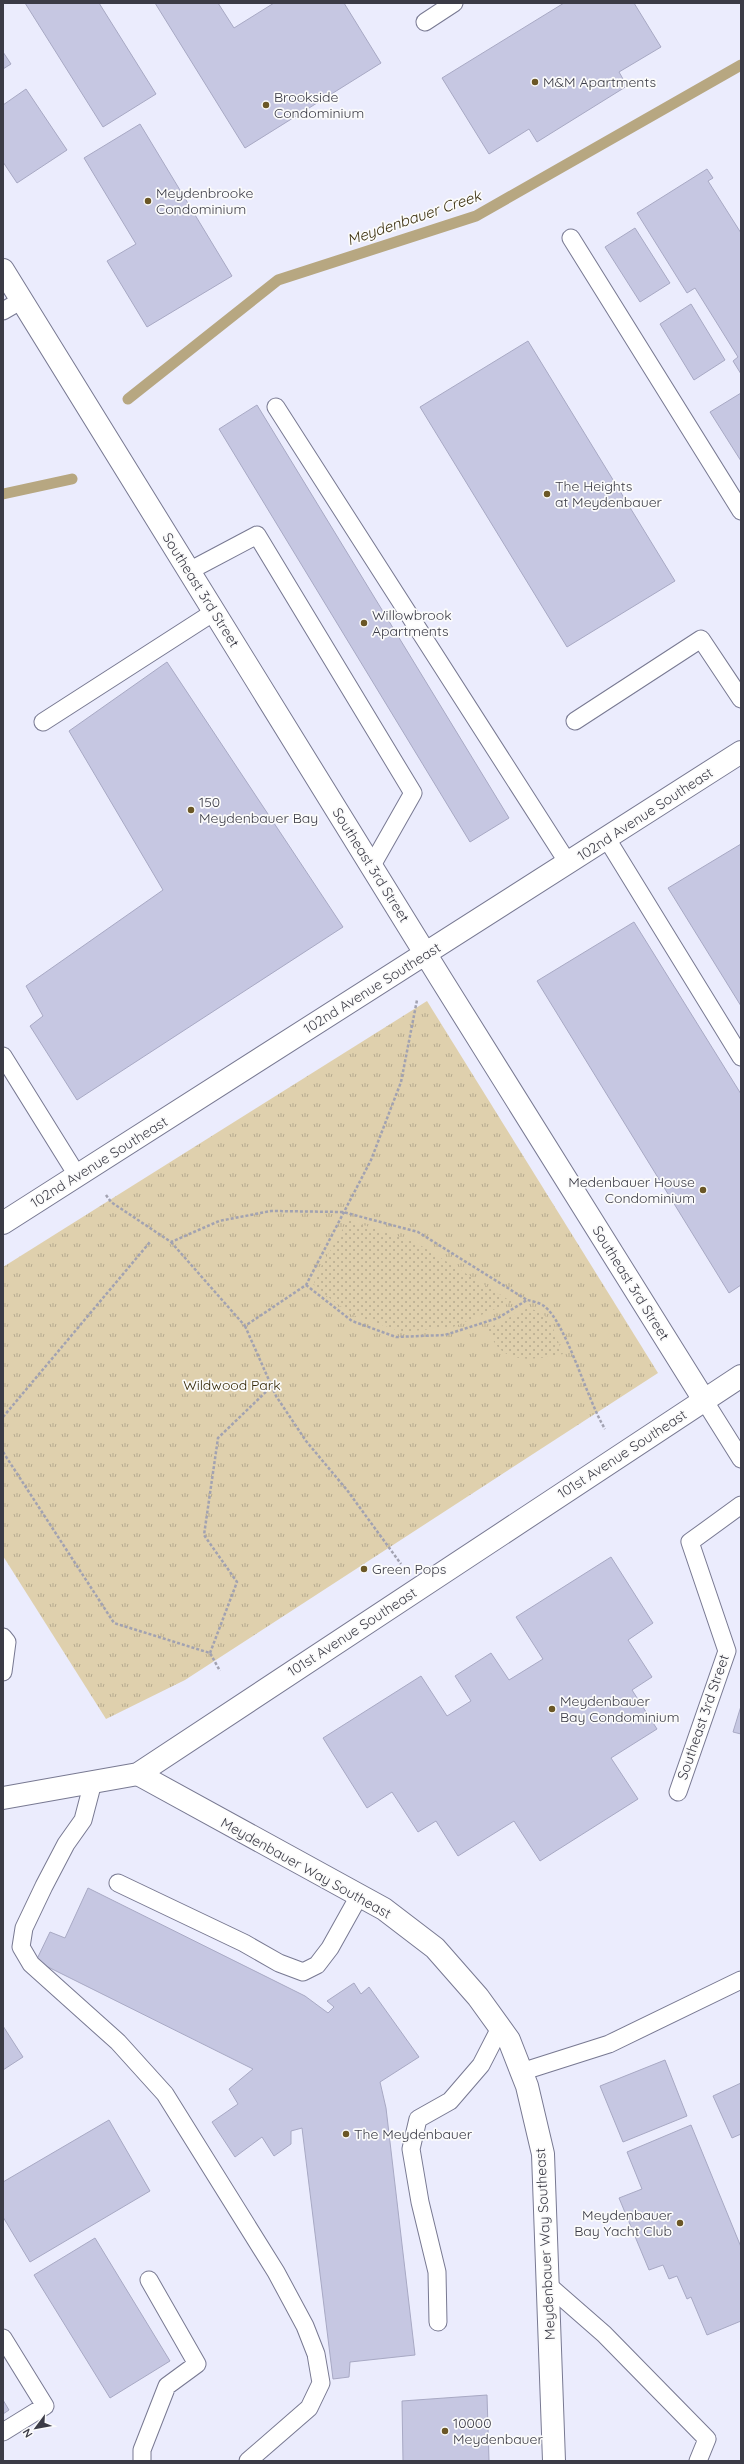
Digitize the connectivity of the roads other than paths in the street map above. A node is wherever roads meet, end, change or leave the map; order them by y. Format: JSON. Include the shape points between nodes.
{"nodes":[{"id":1,"x":454,"y":3,"type":"edge"},
{"id":2,"x":425,"y":22,"type":"dead end"},
{"id":3,"x":571,"y":238,"type":"dead end"},
{"id":4,"x":3,"y":270,"type":"edge"},
{"id":5,"x":22,"y":300,"type":"junction"},
{"id":6,"x":3,"y":311,"type":"edge"},
{"id":7,"x":276,"y":407,"type":"dead end"},
{"id":8,"x":741,"y":511,"type":"edge"},
{"id":9,"x":189,"y":571,"type":"junction"},
{"id":10,"x":214,"y":612,"type":"junction"},
{"id":11,"x":741,"y":699,"type":"edge"},
{"id":12,"x":576,"y":721,"type":"dead end"},
{"id":13,"x":43,"y":722,"type":"dead end"},
{"id":14,"x":741,"y":752,"type":"edge"},
{"id":15,"x":606,"y":839,"type":"junction"},
{"id":16,"x":568,"y":863,"type":"junction"},
{"id":17,"x":371,"y":867,"type":"junction"},
{"id":18,"x":426,"y":954,"type":"junction"},
{"id":19,"x":3,"y":1056,"type":"edge"},
{"id":20,"x":741,"y":1057,"type":"edge"},
{"id":21,"x":77,"y":1175,"type":"junction"},
{"id":22,"x":3,"y":1223,"type":"edge"},
{"id":23,"x":741,"y":1376,"type":"edge"},
{"id":24,"x":704,"y":1400,"type":"junction"},
{"id":25,"x":741,"y":1459,"type":"edge"},
{"id":26,"x":741,"y":1505,"type":"edge"},
{"id":27,"x":3,"y":1637,"type":"edge"},
{"id":28,"x":3,"y":1672,"type":"edge"},
{"id":29,"x":138,"y":1774,"type":"junction"},
{"id":30,"x":92,"y":1782,"type":"junction"},
{"id":31,"x":678,"y":1792,"type":"dead end"},
{"id":32,"x":3,"y":1798,"type":"edge"},
{"id":33,"x":118,"y":1883,"type":"dead end"},
{"id":34,"x":359,"y":1896,"type":"junction"},
{"id":35,"x":741,"y":1980,"type":"edge"},
{"id":36,"x":500,"y":2028,"type":"junction"},
{"id":37,"x":521,"y":2072,"type":"junction"},
{"id":38,"x":149,"y":2280,"type":"dead end"},
{"id":39,"x":548,"y":2284,"type":"junction"},
{"id":40,"x":438,"y":2322,"type":"dead end"},
{"id":41,"x":3,"y":2338,"type":"edge"},
{"id":42,"x":3,"y":2432,"type":"edge"},
{"id":43,"x":142,"y":2461,"type":"edge"},
{"id":44,"x":248,"y":2461,"type":"edge"},
{"id":45,"x":554,"y":2461,"type":"edge"},
{"id":46,"x":698,"y":2461,"type":"edge"}],
"edges":[{"from":1,"to":2,"type":"lane"},
{"from":3,"to":8,"type":"lane"},
{"from":4,"to":5,"type":"street","name":"Southeast 3rd Street"},
{"from":5,"to":6,"type":"lane"},
{"from":5,"to":9,"type":"street","name":"Southeast 3rd Street"},
{"from":7,"to":16,"type":"lane"},
{"from":9,"to":10,"type":"street","name":"Southeast 3rd Street"},
{"from":9,"to":17,"type":"lane","via":[[257,535],[413,793]]},
{"from":10,"to":13,"type":"lane"},
{"from":10,"to":17,"type":"street","name":"Southeast 3rd Street"},
{"from":11,"to":12,"type":"lane","via":[[701,638]]},
{"from":14,"to":15,"type":"street","name":"102nd Avenue Southeast"},
{"from":15,"to":16,"type":"street","name":"102nd Avenue Southeast"},
{"from":15,"to":20,"type":"lane"},
{"from":16,"to":18,"type":"street","name":"102nd Avenue Southeast"},
{"from":17,"to":18,"type":"street","name":"Southeast 3rd Street"},
{"from":18,"to":21,"type":"street","name":"102nd Avenue Southeast"},
{"from":18,"to":24,"type":"street","name":"Southeast 3rd Street"},
{"from":19,"to":21,"type":"lane"},
{"from":21,"to":22,"type":"street","name":"102nd Avenue Southeast"},
{"from":23,"to":24,"type":"street","name":"101st Avenue Southeast"},
{"from":24,"to":25,"type":"lane","name":"Southeast 3rd Street"},
{"from":24,"to":29,"type":"street","name":"101st Avenue Southeast"},
{"from":26,"to":31,"type":"lane","name":"Southeast 3rd Street","via":[[690,1542],[727,1651]]},
{"from":27,"to":28,"type":"lane","via":[[6,1642]]},
{"from":29,"to":30,"type":"street","name":"101st Avenue Southeast"},
{"from":29,"to":34,"type":"street","name":"Meydenbauer Way Southeast"},
{"from":30,"to":32,"type":"street","name":"101st Avenue Southeast"},
{"from":30,"to":44,"type":"lane","via":[[83,1820],[66,1844],[44,1886],[24,1928],[21,1947],[31,1964],[118,2042],[165,2094],[276,2272],[305,2326],[316,2354],[321,2383],[309,2408]]},
{"from":33,"to":34,"type":"lane","via":[[244,1943],[279,1963],[303,1972],[317,1965],[330,1948]]},
{"from":34,"to":36,"type":"street","name":"Meydenbauer Way Southeast","via":[[384,1909],[435,1948],[478,1997]]},
{"from":35,"to":37,"type":"lane","via":[[609,2044]]},
{"from":36,"to":37,"type":"street","name":"Meydenbauer Way Southeast","via":[[509,2040]]},
{"from":36,"to":40,"type":"lane","via":[[481,2065],[450,2101],[418,2119],[412,2149],[420,2202],[437,2272]]},
{"from":37,"to":39,"type":"street","name":"Meydenbauer Way Southeast","via":[[543,2154]]},
{"from":38,"to":43,"type":"lane","via":[[197,2364],[167,2386],[142,2450]]},
{"from":39,"to":45,"type":"street","name":"Meydenbauer Way Southeast"},
{"from":39,"to":46,"type":"lane","via":[[604,2334],[707,2439]]},
{"from":41,"to":42,"type":"lane","via":[[45,2406]]}]}
